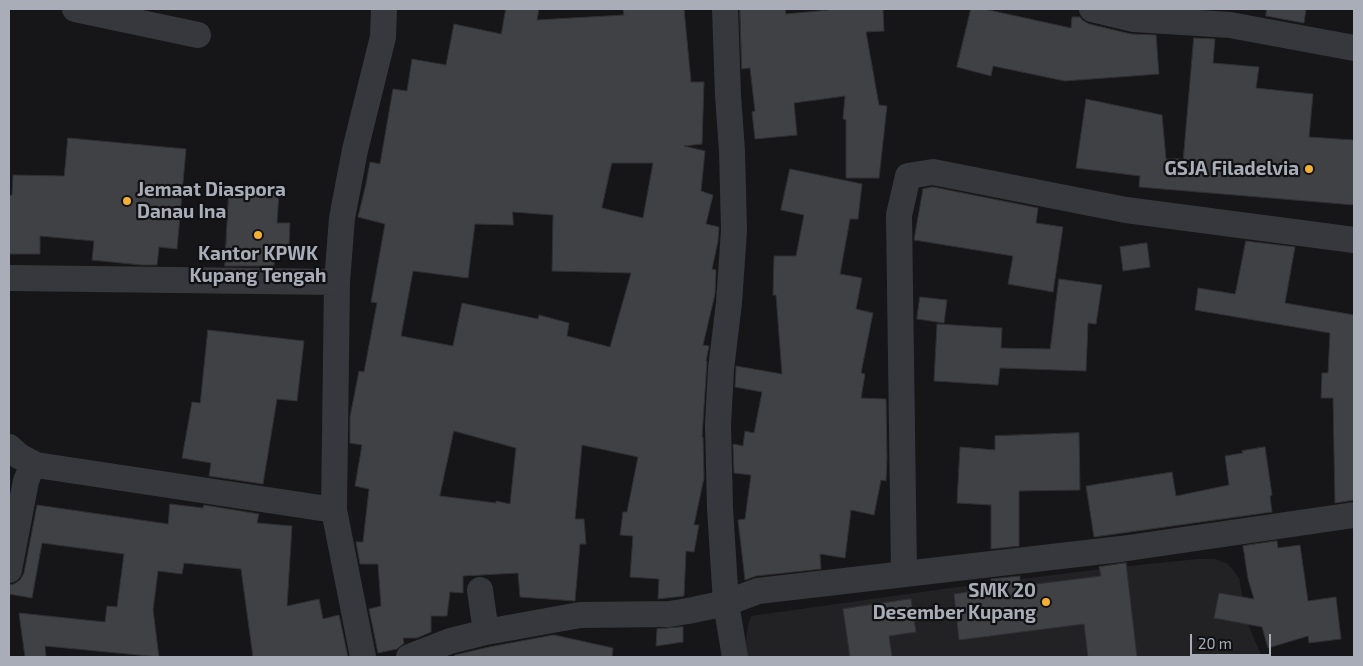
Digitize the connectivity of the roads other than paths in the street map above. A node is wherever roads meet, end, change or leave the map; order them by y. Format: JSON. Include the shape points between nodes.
{"nodes":[{"id":1,"x":75,"y":9,"type":"edge"},
{"id":2,"x":384,"y":9,"type":"edge"},
{"id":3,"x":725,"y":9,"type":"edge"},
{"id":4,"x":1092,"y":9,"type":"edge"},
{"id":5,"x":198,"y":35,"type":"dead end"},
{"id":6,"x":1354,"y":48,"type":"edge"},
{"id":7,"x":1354,"y":240,"type":"edge"},
{"id":8,"x":9,"y":278,"type":"edge"},
{"id":9,"x":337,"y":282,"type":"junction"},
{"id":10,"x":9,"y":447,"type":"edge"},
{"id":11,"x":36,"y":465,"type":"junction"},
{"id":12,"x":334,"y":510,"type":"junction"},
{"id":13,"x":1354,"y":515,"type":"edge"},
{"id":14,"x":9,"y":570,"type":"edge"},
{"id":15,"x":904,"y":573,"type":"junction"},
{"id":16,"x":480,"y":590,"type":"dead end"},
{"id":17,"x":726,"y":603,"type":"junction"},
{"id":18,"x":486,"y":632,"type":"junction"},
{"id":19,"x":363,"y":657,"type":"edge"},
{"id":20,"x":409,"y":657,"type":"edge"},
{"id":21,"x":735,"y":657,"type":"edge"}],
"edges":[{"from":1,"to":5,"type":"street"},
{"from":2,"to":9,"type":"street","via":[[382,37],[342,218]]},
{"from":3,"to":17,"type":"street","via":[[734,230],[718,425]]},
{"from":4,"to":6,"type":"street","via":[[1134,19],[1230,25]]},
{"from":7,"to":15,"type":"street","via":[[1126,210],[933,172],[908,176],[899,215]]},
{"from":8,"to":9,"type":"street"},
{"from":9,"to":12,"type":"street"},
{"from":10,"to":11,"type":"street"},
{"from":11,"to":12,"type":"street"},
{"from":11,"to":14,"type":"street","via":[[26,481]]},
{"from":12,"to":19,"type":"street"},
{"from":13,"to":15,"type":"street","via":[[1121,548]]},
{"from":15,"to":17,"type":"street","via":[[758,591]]},
{"from":16,"to":18,"type":"street"},
{"from":17,"to":18,"type":"street","via":[[669,614],[580,615]]},
{"from":17,"to":21,"type":"street"},
{"from":18,"to":20,"type":"street","via":[[450,641]]}]}
